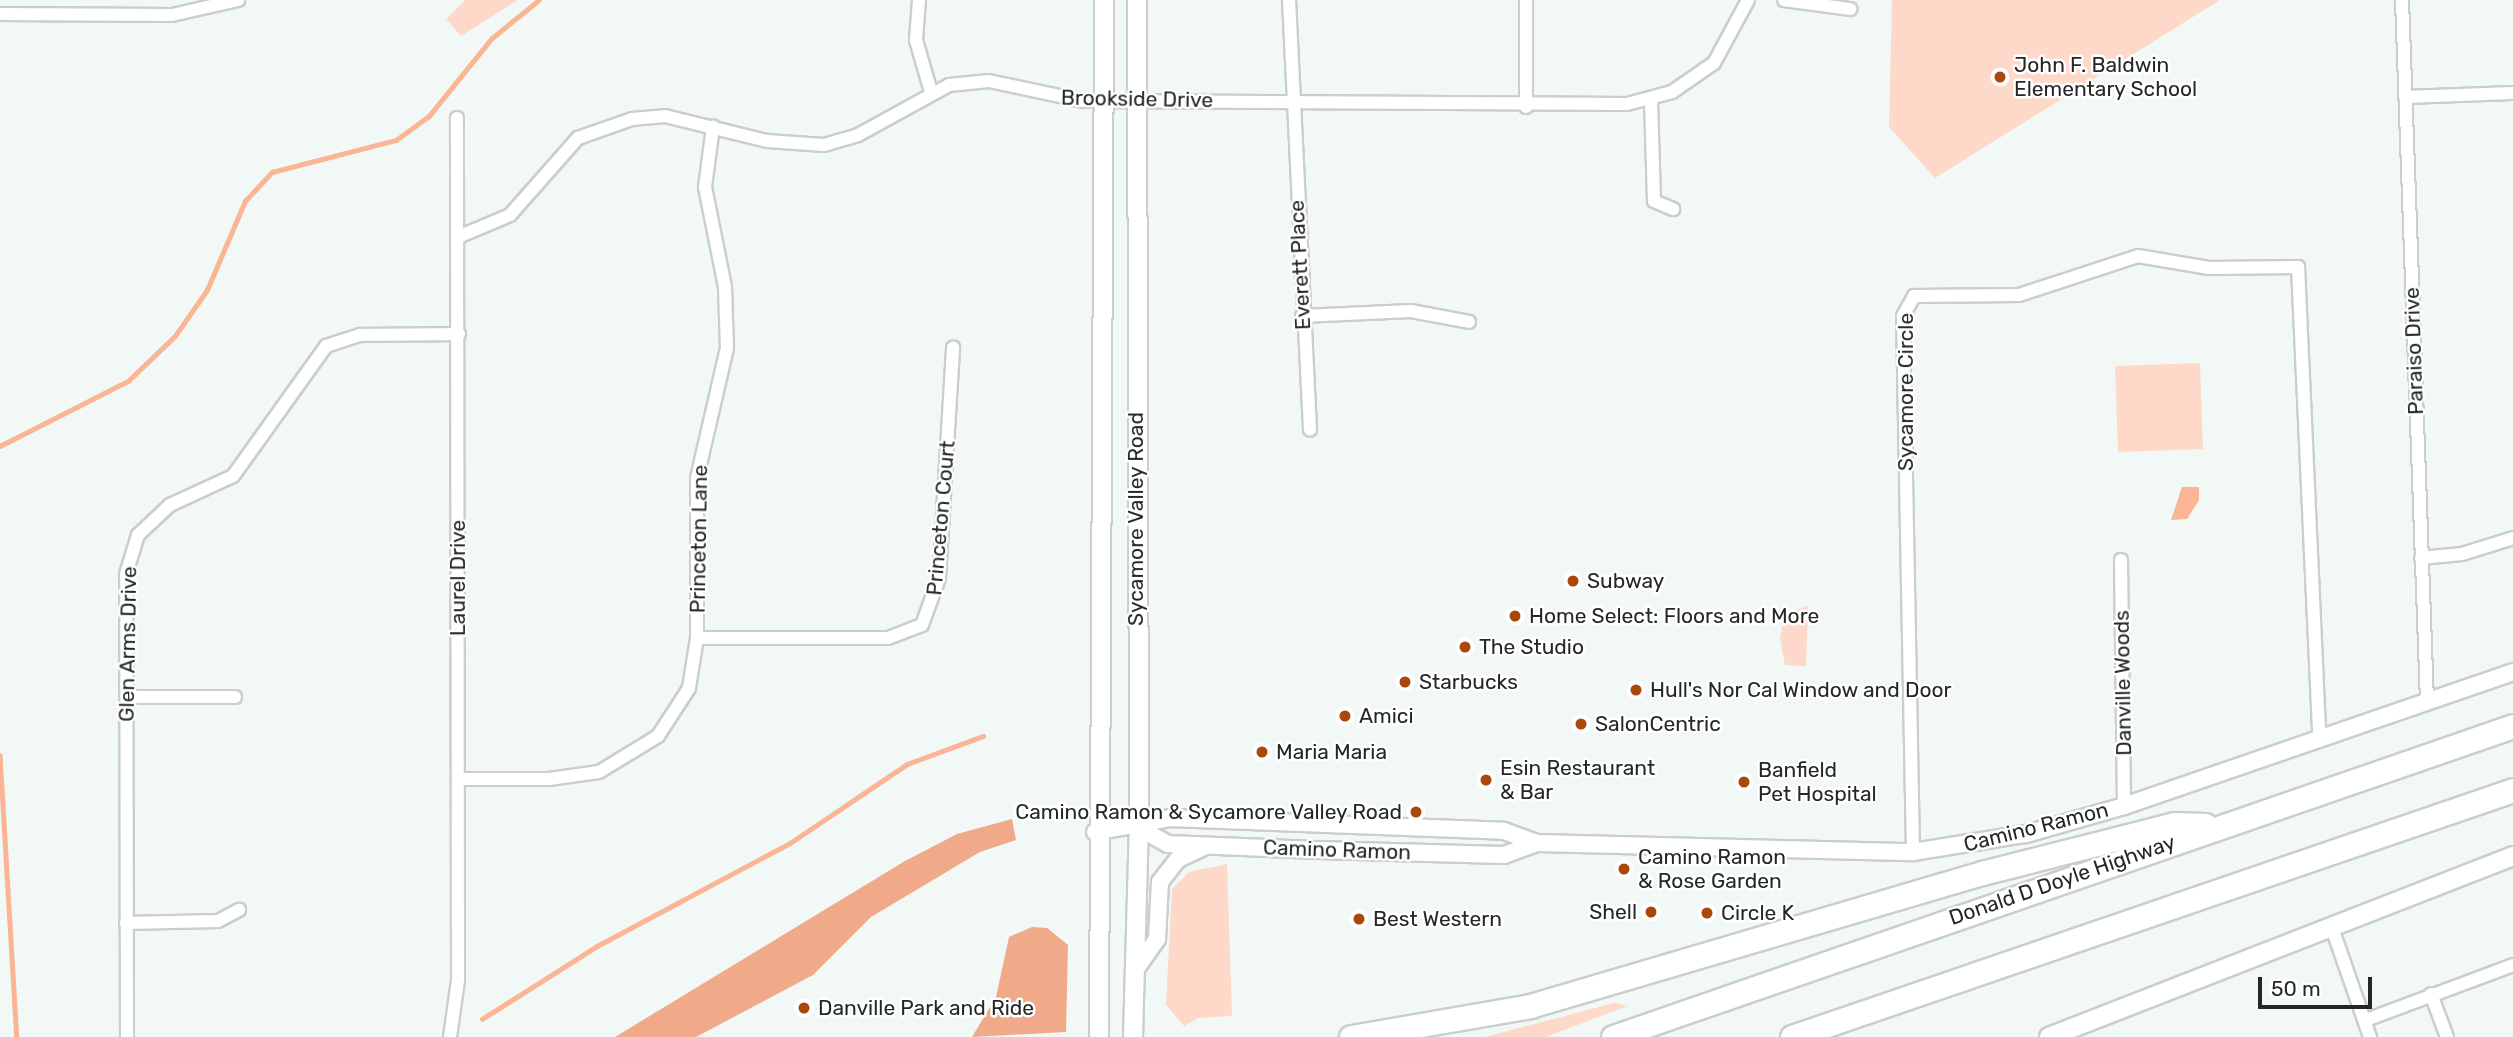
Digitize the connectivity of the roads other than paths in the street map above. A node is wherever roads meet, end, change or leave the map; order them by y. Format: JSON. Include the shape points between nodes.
{"nodes":[{"id":1,"x":238,"y":0,"type":"edge"},
{"id":2,"x":919,"y":0,"type":"edge"},
{"id":3,"x":1104,"y":0,"type":"edge"},
{"id":4,"x":1137,"y":0,"type":"edge"},
{"id":5,"x":1289,"y":0,"type":"edge"},
{"id":6,"x":1527,"y":0,"type":"edge"},
{"id":7,"x":1748,"y":0,"type":"edge"},
{"id":8,"x":1784,"y":0,"type":"edge"},
{"id":9,"x":2402,"y":0,"type":"edge"},
{"id":10,"x":1850,"y":9,"type":"dead end"},
{"id":11,"x":0,"y":14,"type":"edge"},
{"id":12,"x":931,"y":92,"type":"junction"},
{"id":13,"x":2513,"y":93,"type":"edge"},
{"id":14,"x":2405,"y":97,"type":"junction"},
{"id":15,"x":1103,"y":100,"type":"junction"},
{"id":16,"x":1292,"y":100,"type":"junction"},
{"id":17,"x":1651,"y":100,"type":"junction"},
{"id":18,"x":1137,"y":101,"type":"junction"},
{"id":19,"x":1526,"y":107,"type":"junction"},
{"id":20,"x":457,"y":118,"type":"dead end"},
{"id":21,"x":713,"y":127,"type":"junction"},
{"id":22,"x":1673,"y":209,"type":"dead end"},
{"id":23,"x":458,"y":237,"type":"junction"},
{"id":24,"x":1303,"y":316,"type":"junction"},
{"id":25,"x":1469,"y":322,"type":"dead end"},
{"id":26,"x":459,"y":334,"type":"junction"},
{"id":27,"x":953,"y":347,"type":"dead end"},
{"id":28,"x":1310,"y":429,"type":"dead end"},
{"id":29,"x":2513,"y":538,"type":"edge"},
{"id":30,"x":2421,"y":558,"type":"junction"},
{"id":31,"x":2121,"y":560,"type":"dead end"},
{"id":32,"x":697,"y":638,"type":"junction"},
{"id":33,"x":2513,"y":672,"type":"edge"},
{"id":34,"x":127,"y":697,"type":"junction"},
{"id":35,"x":235,"y":697,"type":"dead end"},
{"id":36,"x":2427,"y":702,"type":"junction"},
{"id":37,"x":2513,"y":726,"type":"edge"},
{"id":38,"x":2319,"y":738,"type":"junction"},
{"id":39,"x":458,"y":779,"type":"junction"},
{"id":40,"x":2513,"y":790,"type":"edge"},
{"id":41,"x":2124,"y":806,"type":"junction"},
{"id":42,"x":2217,"y":826,"type":"junction"},
{"id":43,"x":1139,"y":828,"type":"junction"},
{"id":44,"x":1095,"y":832,"type":"junction"},
{"id":45,"x":1537,"y":843,"type":"junction"},
{"id":46,"x":1208,"y":845,"type":"junction"},
{"id":47,"x":1913,"y":852,"type":"junction"},
{"id":48,"x":2513,"y":856,"type":"edge"},
{"id":49,"x":239,"y":910,"type":"dead end"},
{"id":50,"x":126,"y":923,"type":"junction"},
{"id":51,"x":2331,"y":925,"type":"junction"},
{"id":52,"x":2513,"y":965,"type":"edge"},
{"id":53,"x":1136,"y":969,"type":"junction"},
{"id":54,"x":2431,"y":994,"type":"junction"},
{"id":55,"x":1914,"y":998,"type":"junction"},
{"id":56,"x":2366,"y":1020,"type":"junction"},
{"id":57,"x":127,"y":1037,"type":"edge"},
{"id":58,"x":450,"y":1037,"type":"edge"},
{"id":59,"x":1099,"y":1037,"type":"edge"},
{"id":60,"x":1133,"y":1037,"type":"edge"},
{"id":61,"x":1351,"y":1037,"type":"edge"},
{"id":62,"x":1613,"y":1037,"type":"edge"},
{"id":63,"x":1792,"y":1037,"type":"edge"},
{"id":64,"x":1844,"y":1037,"type":"edge"},
{"id":65,"x":2049,"y":1037,"type":"edge"},
{"id":66,"x":2370,"y":1037,"type":"edge"},
{"id":67,"x":2447,"y":1037,"type":"edge"}],
"edges":[{"from":1,"to":11,"type":"street","via":[[172,15]]},
{"from":2,"to":12,"type":"street","via":[[916,40]]},
{"from":3,"to":15,"type":"main road","name":"Sycamore Valley Road"},
{"from":4,"to":18,"type":"main road","name":"Sycamore Valley Road"},
{"from":5,"to":16,"type":"street","name":"Everett Place"},
{"from":6,"to":19,"type":"street"},
{"from":7,"to":17,"type":"street","name":"Brookside Drive","via":[[1714,63]]},
{"from":8,"to":10,"type":"street"},
{"from":9,"to":14,"type":"street","name":"Paraiso Drive"},
{"from":12,"to":15,"type":"street","name":"Brookside Drive","via":[[989,81],[1066,99]]},
{"from":12,"to":21,"type":"street","name":"Brookside Drive","via":[[858,135],[824,145],[778,143]]},
{"from":13,"to":14,"type":"street"},
{"from":14,"to":30,"type":"street","name":"Paraiso Drive"},
{"from":15,"to":18,"type":"street","name":"Brookside Drive"},
{"from":15,"to":44,"type":"main road","name":"Sycamore Valley Road"},
{"from":16,"to":18,"type":"street","name":"Brookside Drive"},
{"from":16,"to":19,"type":"street","name":"Brookside Drive"},
{"from":16,"to":24,"type":"street","name":"Everett Place"},
{"from":17,"to":19,"type":"street","name":"Brookside Drive"},
{"from":17,"to":22,"type":"street","via":[[1654,201]]},
{"from":18,"to":43,"type":"main road","name":"Sycamore Valley Road"},
{"from":20,"to":23,"type":"street","name":"Laurel Drive"},
{"from":21,"to":23,"type":"street","name":"Brookside Drive","via":[[649,116],[593,130],[568,147],[510,215]]},
{"from":21,"to":32,"type":"street","name":"Princeton Lane","via":[[705,187],[725,287],[727,348],[697,478]]},
{"from":23,"to":26,"type":"street","name":"Laurel Drive"},
{"from":24,"to":25,"type":"street","via":[[1411,311]]},
{"from":24,"to":28,"type":"street","name":"Everett Place"},
{"from":26,"to":34,"type":"street","name":"Glen Arms Drive","via":[[360,334],[326,346],[233,475],[170,505],[145,524],[126,574]]},
{"from":26,"to":39,"type":"street","name":"Laurel Drive"},
{"from":27,"to":32,"type":"street","name":"Princeton Court","via":[[939,578],[922,625],[888,638]]},
{"from":29,"to":30,"type":"street","via":[[2462,554]]},
{"from":30,"to":36,"type":"street","name":"Paraiso Drive"},
{"from":31,"to":41,"type":"street","name":"Danville Woods"},
{"from":32,"to":39,"type":"street","name":"Princeton Lane","via":[[681,704],[658,736],[625,760],[576,777]]},
{"from":33,"to":36,"type":"street","name":"Camino Ramon"},
{"from":34,"to":35,"type":"street"},
{"from":34,"to":50,"type":"street","name":"Glen Arms Drive"},
{"from":36,"to":38,"type":"street","name":"Camino Ramon"},
{"from":37,"to":42,"type":"highway","name":"Donald D Doyle Highway"},
{"from":38,"to":41,"type":"street","name":"Camino Ramon"},
{"from":38,"to":47,"type":"street","name":"Sycamore Circle","via":[[2298,267],[2209,268],[2138,256],[2018,295],[1914,296],[1903,316]]},
{"from":39,"to":58,"type":"street","name":"Laurel Drive","via":[[458,1004]]},
{"from":40,"to":55,"type":"highway"},
{"from":41,"to":47,"type":"street","name":"Camino Ramon","via":[[2026,834]]},
{"from":42,"to":61,"type":"highway","via":[[2174,824],[1530,1006]]},
{"from":42,"to":62,"type":"highway","name":"Donald D Doyle Highway"},
{"from":43,"to":44,"type":"street","name":"Camino Ramon"},
{"from":43,"to":45,"type":"street","name":"Camino Ramon","via":[[1170,818],[1504,831]]},
{"from":43,"to":46,"type":"street","name":"Camino Ramon","via":[[1168,844]]},
{"from":43,"to":53,"type":"main road","name":"Sycamore Valley Road"},
{"from":44,"to":59,"type":"main road","name":"Sycamore Valley Road"},
{"from":45,"to":46,"type":"street","name":"Camino Ramon","via":[[1504,855]]},
{"from":45,"to":47,"type":"street","name":"Camino Ramon"},
{"from":46,"to":53,"type":"street","via":[[1178,859],[1160,882],[1157,939]]},
{"from":48,"to":51,"type":"main road"},
{"from":49,"to":50,"type":"street","via":[[218,921]]},
{"from":50,"to":57,"type":"street","name":"Glen Arms Drive"},
{"from":51,"to":56,"type":"street"},
{"from":51,"to":65,"type":"main road"},
{"from":52,"to":54,"type":"street"},
{"from":53,"to":60,"type":"main road","name":"Sycamore Valley Road"},
{"from":54,"to":56,"type":"street"},
{"from":54,"to":67,"type":"street"},
{"from":55,"to":63,"type":"highway"},
{"from":55,"to":64,"type":"highway"},
{"from":56,"to":66,"type":"street"}]}
